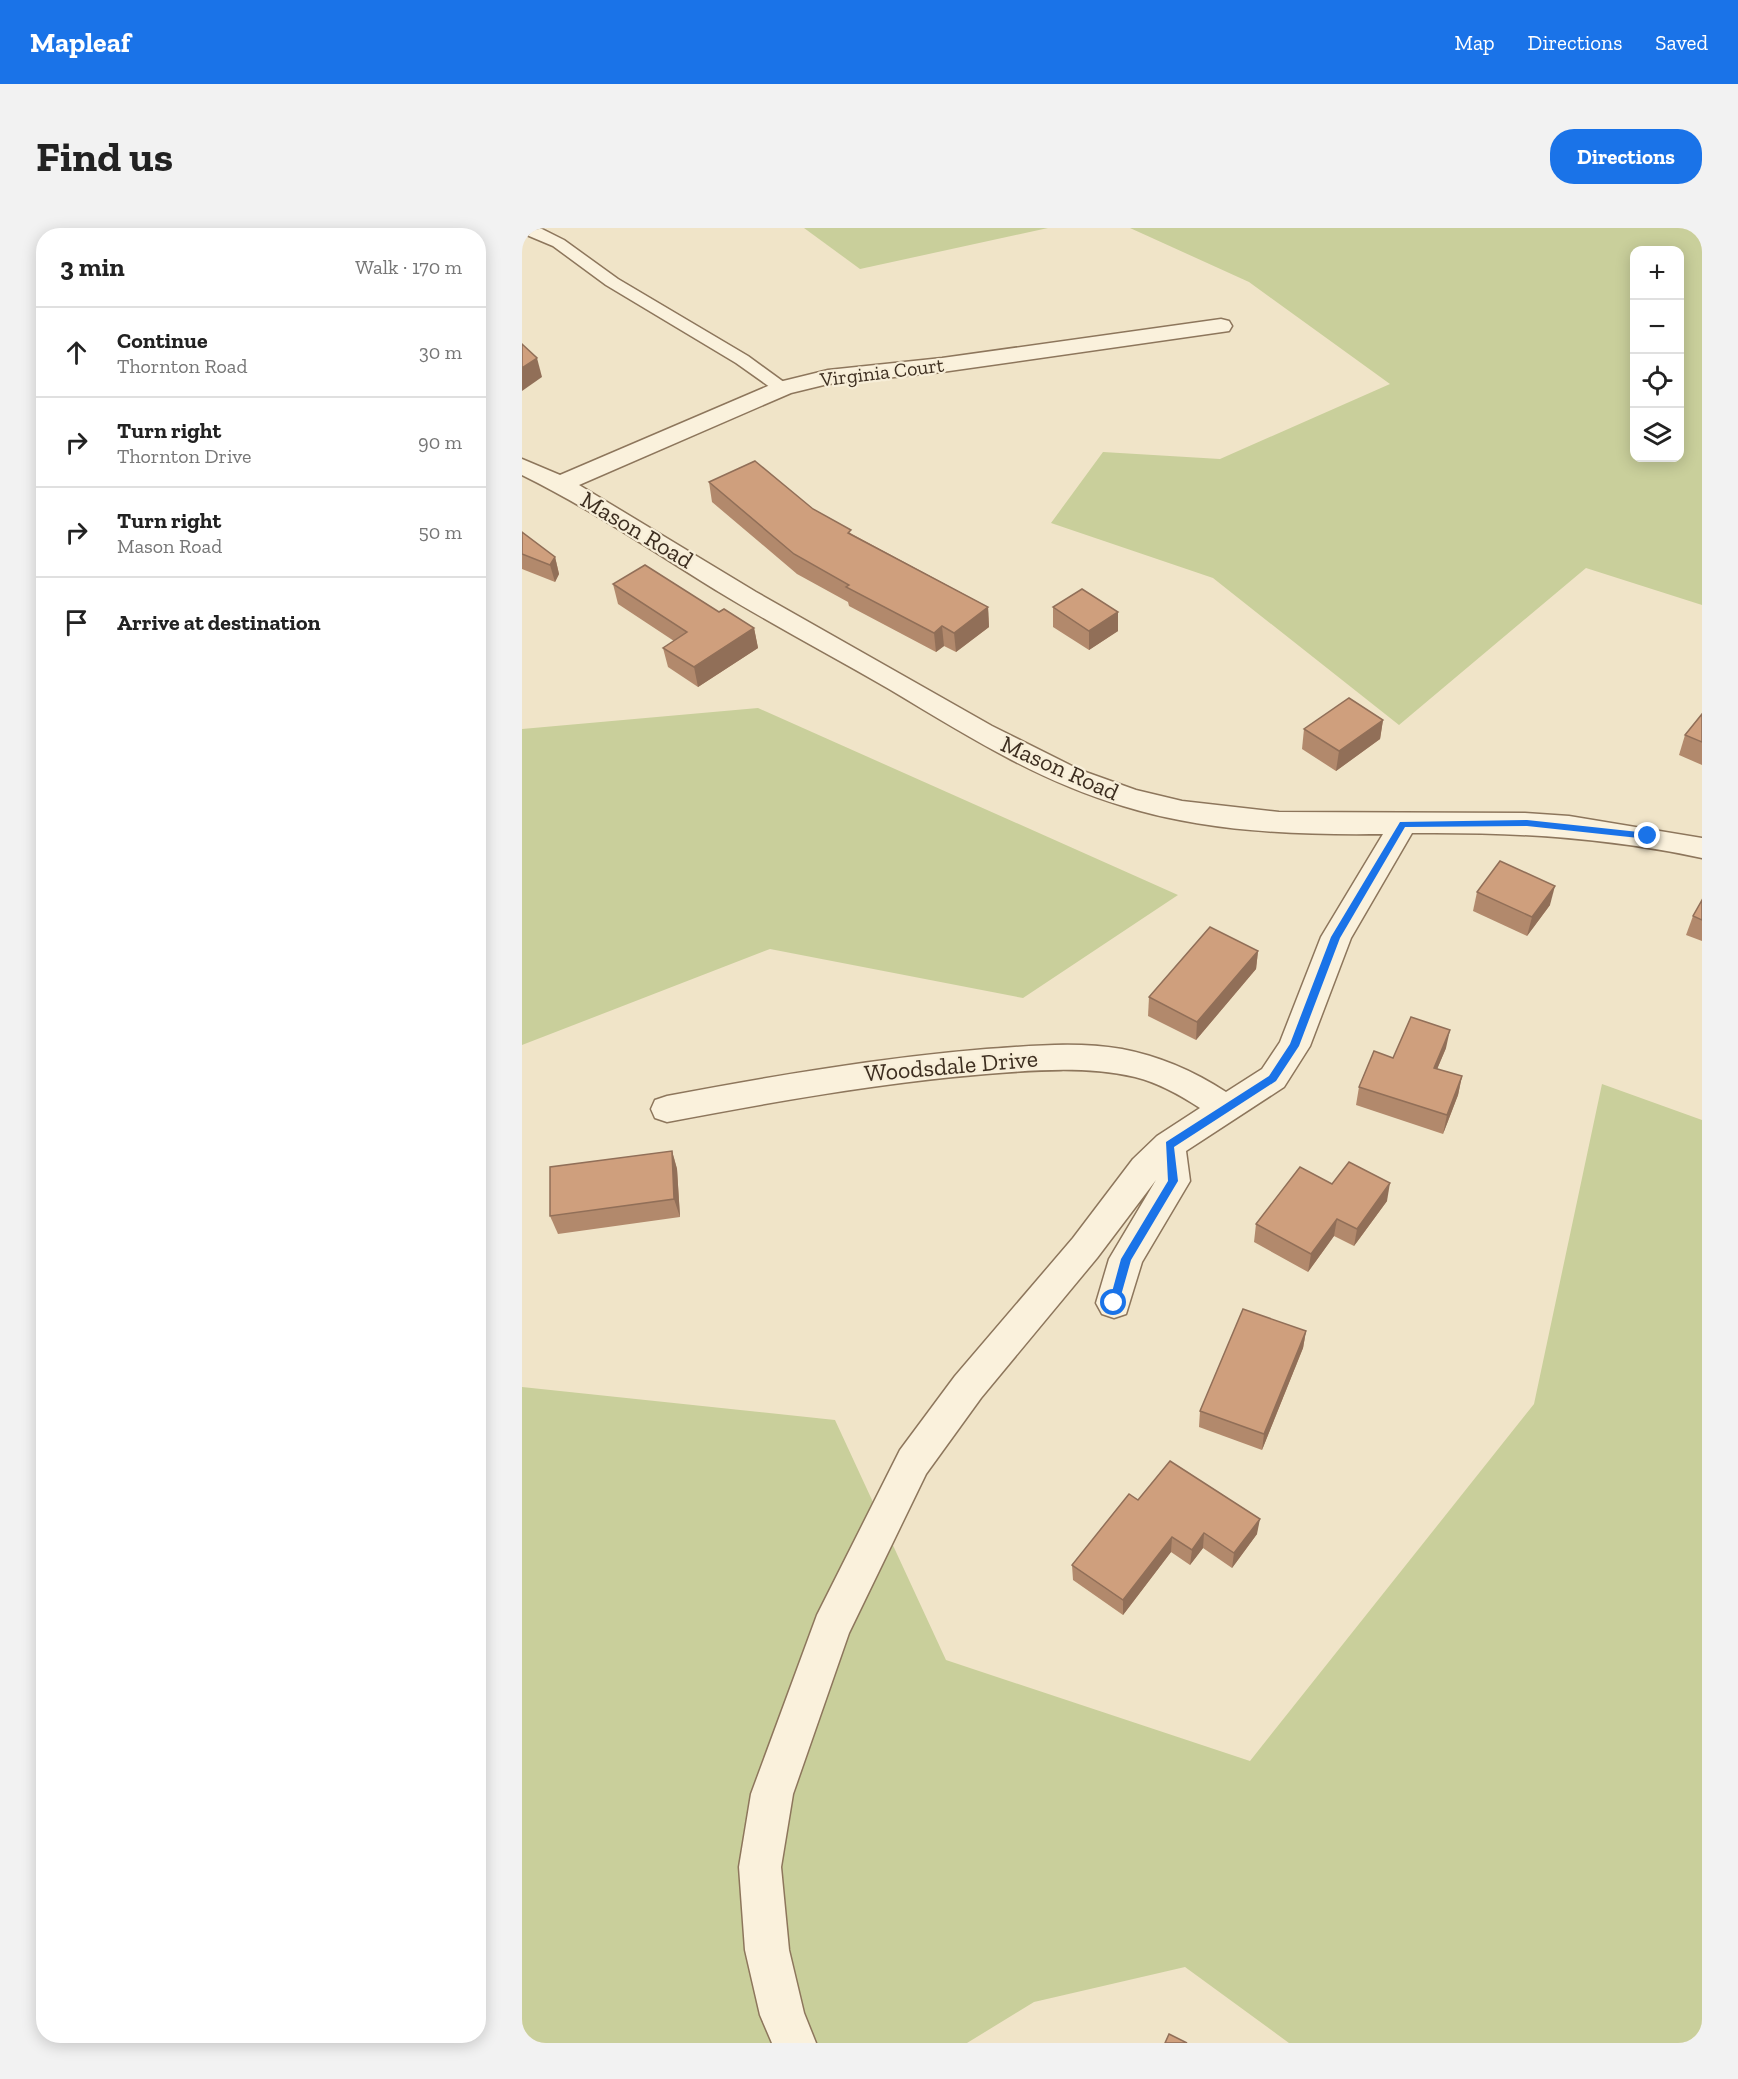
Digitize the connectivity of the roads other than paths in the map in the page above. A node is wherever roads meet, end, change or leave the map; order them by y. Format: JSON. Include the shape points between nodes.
{"nodes":[{"id":1,"x":523,"y":228,"type":"edge"},
{"id":2,"x":1221,"y":326,"type":"dead end"},
{"id":3,"x":783,"y":388,"type":"junction"},
{"id":4,"x":522,"y":465,"type":"edge"},
{"id":5,"x":561,"y":484,"type":"junction"},
{"id":6,"x":1403,"y":824,"type":"junction"},
{"id":7,"x":1702,"y":848,"type":"edge"},
{"id":8,"x":667,"y":1109,"type":"dead end"},
{"id":9,"x":1226,"y":1109,"type":"junction"},
{"id":10,"x":1169,"y":1145,"type":"junction"},
{"id":11,"x":1114,"y":1303,"type":"dead end"},
{"id":12,"x":794,"y":2043,"type":"edge"}],
"edges":[{"from":1,"to":3,"type":"lane","via":[[572,252],[613,282],[751,363]]},
{"from":2,"to":3,"type":"street","name":"Virginia Court","via":[[828,377]]},
{"from":3,"to":5,"type":"street","name":"Virginia Court"},
{"from":4,"to":5,"type":"street","name":"Mason Road"},
{"from":5,"to":6,"type":"street","name":"Mason Road","via":[[980,732],[1075,780],[1188,814],[1311,825]]},
{"from":6,"to":7,"type":"street","name":"Mason Road","via":[[1527,823],[1648,836]]},
{"from":6,"to":9,"type":"street","via":[[1336,937],[1294,1046],[1273,1078]]},
{"from":8,"to":9,"type":"street","name":"Woodsdale Drive","via":[[917,1066],[1082,1056],[1125,1062],[1169,1075]]},
{"from":9,"to":10,"type":"street"},
{"from":10,"to":11,"type":"street","via":[[1173,1181],[1126,1259]]},
{"from":10,"to":12,"type":"street","via":[[1145,1169],[1085,1248],[968,1387],[913,1462],[831,1628],[772,1794],[760,1867],[766,1950],[782,2015]]}]}
